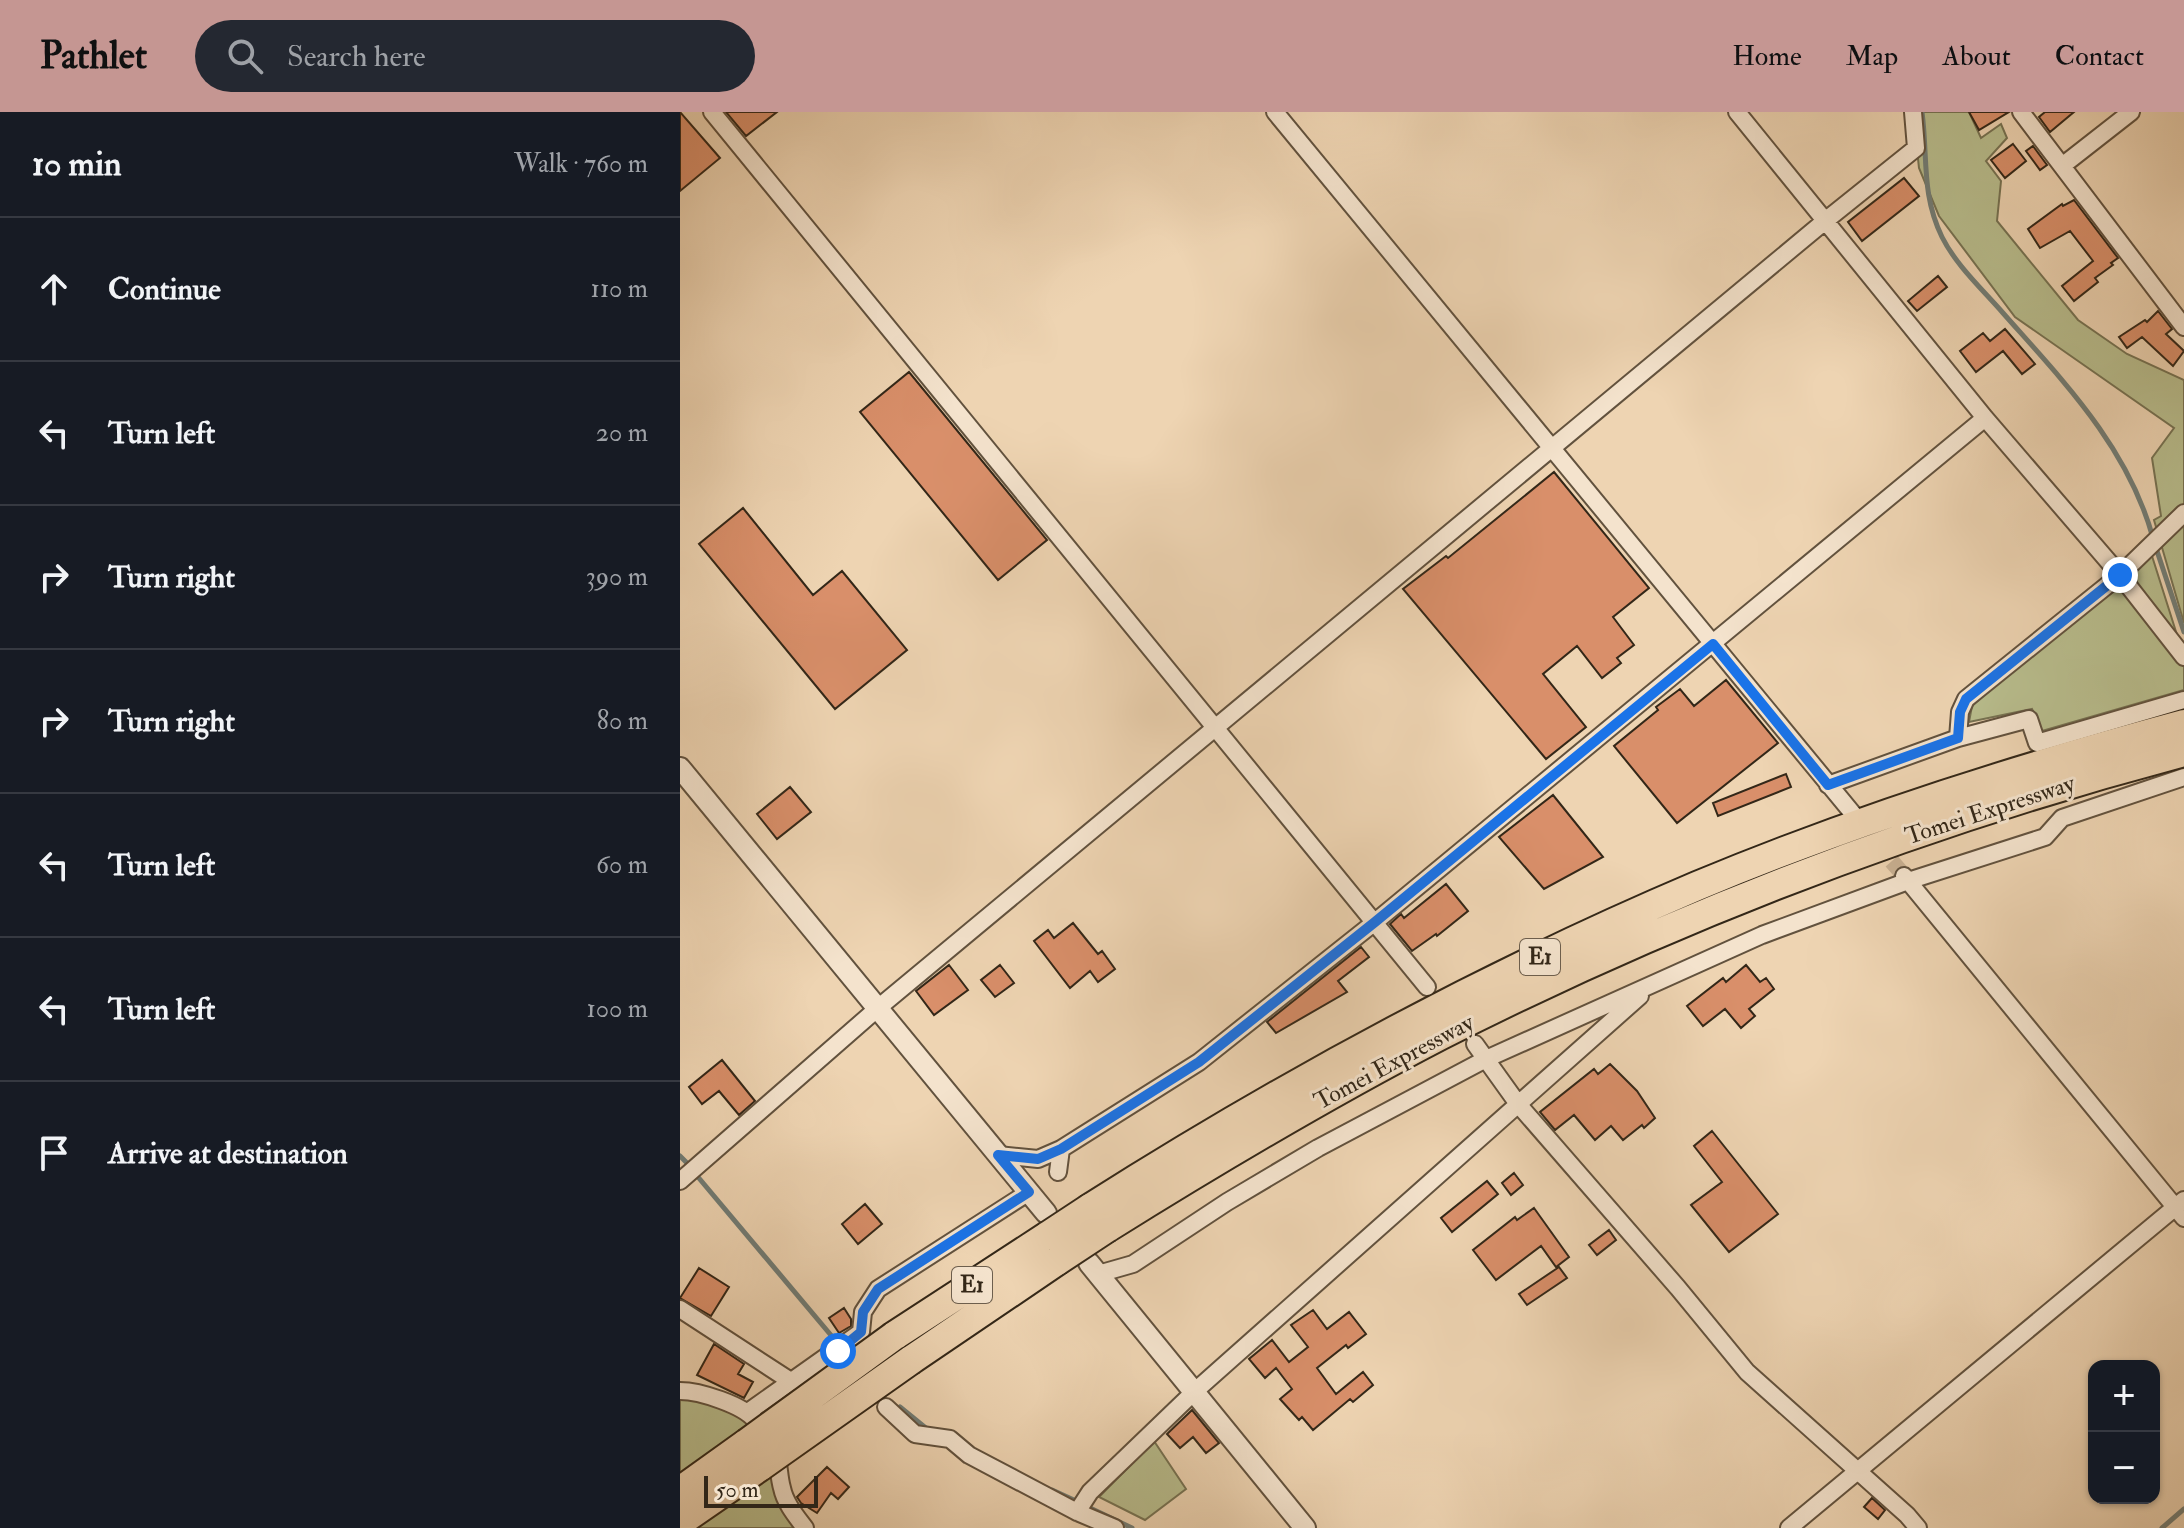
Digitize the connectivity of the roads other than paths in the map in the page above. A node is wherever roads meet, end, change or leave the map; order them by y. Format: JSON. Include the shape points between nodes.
{"nodes":[{"id":1,"x":712,"y":112,"type":"edge"},
{"id":2,"x":1275,"y":112,"type":"edge"},
{"id":3,"x":1737,"y":112,"type":"edge"},
{"id":4,"x":1913,"y":112,"type":"edge"},
{"id":5,"x":2021,"y":112,"type":"edge"},
{"id":6,"x":2131,"y":112,"type":"edge"},
{"id":7,"x":2062,"y":166,"type":"junction"},
{"id":8,"x":1825,"y":221,"type":"junction"},
{"id":9,"x":2181,"y":317,"type":"edge"},
{"id":10,"x":1985,"y":418,"type":"junction"},
{"id":11,"x":1551,"y":448,"type":"junction"},
{"id":12,"x":2184,"y":513,"type":"edge"},
{"id":13,"x":2120,"y":575,"type":"junction"},
{"id":14,"x":1713,"y":644,"type":"junction"},
{"id":15,"x":2184,"y":657,"type":"edge"},
{"id":16,"x":2184,"y":700,"type":"edge"},
{"id":17,"x":2184,"y":724,"type":"edge"},
{"id":18,"x":1215,"y":727,"type":"junction"},
{"id":19,"x":1958,"y":738,"type":"junction"},
{"id":20,"x":2184,"y":752,"type":"edge"},
{"id":21,"x":680,"y":768,"type":"edge"},
{"id":22,"x":2184,"y":777,"type":"edge"},
{"id":23,"x":2025,"y":783,"type":"junction"},
{"id":24,"x":1828,"y":785,"type":"junction"},
{"id":25,"x":1854,"y":815,"type":"dead end"},
{"id":26,"x":1904,"y":877,"type":"junction"},
{"id":27,"x":1375,"y":922,"type":"junction"},
{"id":28,"x":1653,"y":984,"type":"junction"},
{"id":29,"x":1427,"y":987,"type":"dead end"},
{"id":30,"x":878,"y":1008,"type":"junction"},
{"id":31,"x":1475,"y":1044,"type":"dead end"},
{"id":32,"x":1486,"y":1059,"type":"junction"},
{"id":33,"x":1518,"y":1104,"type":"junction"},
{"id":34,"x":1061,"y":1149,"type":"junction"},
{"id":35,"x":998,"y":1155,"type":"junction"},
{"id":36,"x":1058,"y":1172,"type":"dead end"},
{"id":37,"x":682,"y":1175,"type":"edge"},
{"id":38,"x":1029,"y":1192,"type":"junction"},
{"id":39,"x":2181,"y":1208,"type":"edge"},
{"id":40,"x":1051,"y":1236,"type":"junction"},
{"id":41,"x":1094,"y":1268,"type":"joint"},
{"id":42,"x":680,"y":1309,"type":"edge"},
{"id":43,"x":792,"y":1382,"type":"junction"},
{"id":44,"x":680,"y":1391,"type":"edge"},
{"id":45,"x":1194,"y":1392,"type":"junction"},
{"id":46,"x":886,"y":1407,"type":"dead end"},
{"id":47,"x":748,"y":1412,"type":"junction"},
{"id":48,"x":754,"y":1454,"type":"junction"},
{"id":49,"x":1857,"y":1471,"type":"junction"},
{"id":50,"x":680,"y":1491,"type":"edge"},
{"id":51,"x":1077,"y":1512,"type":"junction"},
{"id":52,"x":680,"y":1522,"type":"edge"},
{"id":53,"x":805,"y":1528,"type":"edge"},
{"id":54,"x":1115,"y":1528,"type":"edge"},
{"id":55,"x":1305,"y":1528,"type":"edge"},
{"id":56,"x":1789,"y":1528,"type":"edge"},
{"id":57,"x":1918,"y":1528,"type":"edge"}],
"edges":[{"from":1,"to":18,"type":"street"},
{"from":2,"to":11,"type":"street"},
{"from":3,"to":8,"type":"street"},
{"from":4,"to":8,"type":"street","via":[[1916,148]]},
{"from":5,"to":7,"type":"street"},
{"from":6,"to":7,"type":"street"},
{"from":7,"to":9,"type":"street"},
{"from":8,"to":10,"type":"street"},
{"from":8,"to":11,"type":"street"},
{"from":10,"to":13,"type":"street"},
{"from":10,"to":14,"type":"street"},
{"from":11,"to":14,"type":"street"},
{"from":11,"to":18,"type":"street"},
{"from":12,"to":13,"type":"street"},
{"from":13,"to":15,"type":"street"},
{"from":13,"to":19,"type":"street","via":[[1966,699]]},
{"from":14,"to":24,"type":"street"},
{"from":14,"to":27,"type":"street"},
{"from":16,"to":19,"type":"street","via":[[2037,743],[2029,719]]},
{"from":17,"to":23,"type":"highway","name":"Tomei Expressway","number":"E1"},
{"from":18,"to":27,"type":"street"},
{"from":18,"to":30,"type":"street"},
{"from":19,"to":24,"type":"street"},
{"from":20,"to":23,"type":"highway","name":"Tomei Expressway","number":"E1"},
{"from":21,"to":30,"type":"street"},
{"from":22,"to":26,"type":"street","via":[[2062,818],[2045,837]]},
{"from":23,"to":40,"type":"highway","name":"Tomei Expressway","number":"E1","bridge":true,"via":[[1580,968],[1442,1035],[1098,1218]]},
{"from":24,"to":25,"type":"street"},
{"from":26,"to":28,"type":"street"},
{"from":26,"to":39,"type":"street"},
{"from":27,"to":29,"type":"street"},
{"from":27,"to":34,"type":"street","via":[[1199,1062]]},
{"from":28,"to":32,"type":"street"},
{"from":28,"to":33,"type":"street"},
{"from":30,"to":35,"type":"street"},
{"from":30,"to":37,"type":"street"},
{"from":31,"to":32,"type":"street"},
{"from":32,"to":33,"type":"street"},
{"from":32,"to":41,"type":"street","via":[[1318,1148],[1133,1264]]},
{"from":33,"to":45,"type":"street"},
{"from":33,"to":49,"type":"street","via":[[1747,1372]]},
{"from":34,"to":35,"type":"street","via":[[1038,1159]]},
{"from":34,"to":36,"type":"street"},
{"from":35,"to":38,"type":"street"},
{"from":38,"to":40,"type":"street"},
{"from":38,"to":43,"type":"street","via":[[878,1289],[863,1312],[861,1332],[840,1353]]},
{"from":39,"to":49,"type":"street"},
{"from":40,"to":48,"type":"highway","name":"Tomei Expressway","number":"E1","bridge":true,"via":[[894,1336]]},
{"from":40,"to":48,"type":"highway","name":"Tomei Expressway","number":"E1","bridge":true,"via":[[911,1360]]},
{"from":41,"to":45,"type":"street"},
{"from":42,"to":43,"type":"street"},
{"from":43,"to":47,"type":"street"},
{"from":44,"to":47,"type":"street"},
{"from":45,"to":51,"type":"street","via":[[1090,1492]]},
{"from":45,"to":55,"type":"street"},
{"from":46,"to":51,"type":"street","via":[[915,1434],[950,1439],[969,1455]]},
{"from":47,"to":53,"type":"street","via":[[768,1437],[780,1464],[786,1500]]},
{"from":48,"to":50,"type":"highway","name":"Tomei Expressway","number":"E1"},
{"from":48,"to":52,"type":"highway","name":"Tomei Expressway","number":"E1"},
{"from":49,"to":56,"type":"street"},
{"from":49,"to":57,"type":"street"},
{"from":51,"to":54,"type":"street"}]}
